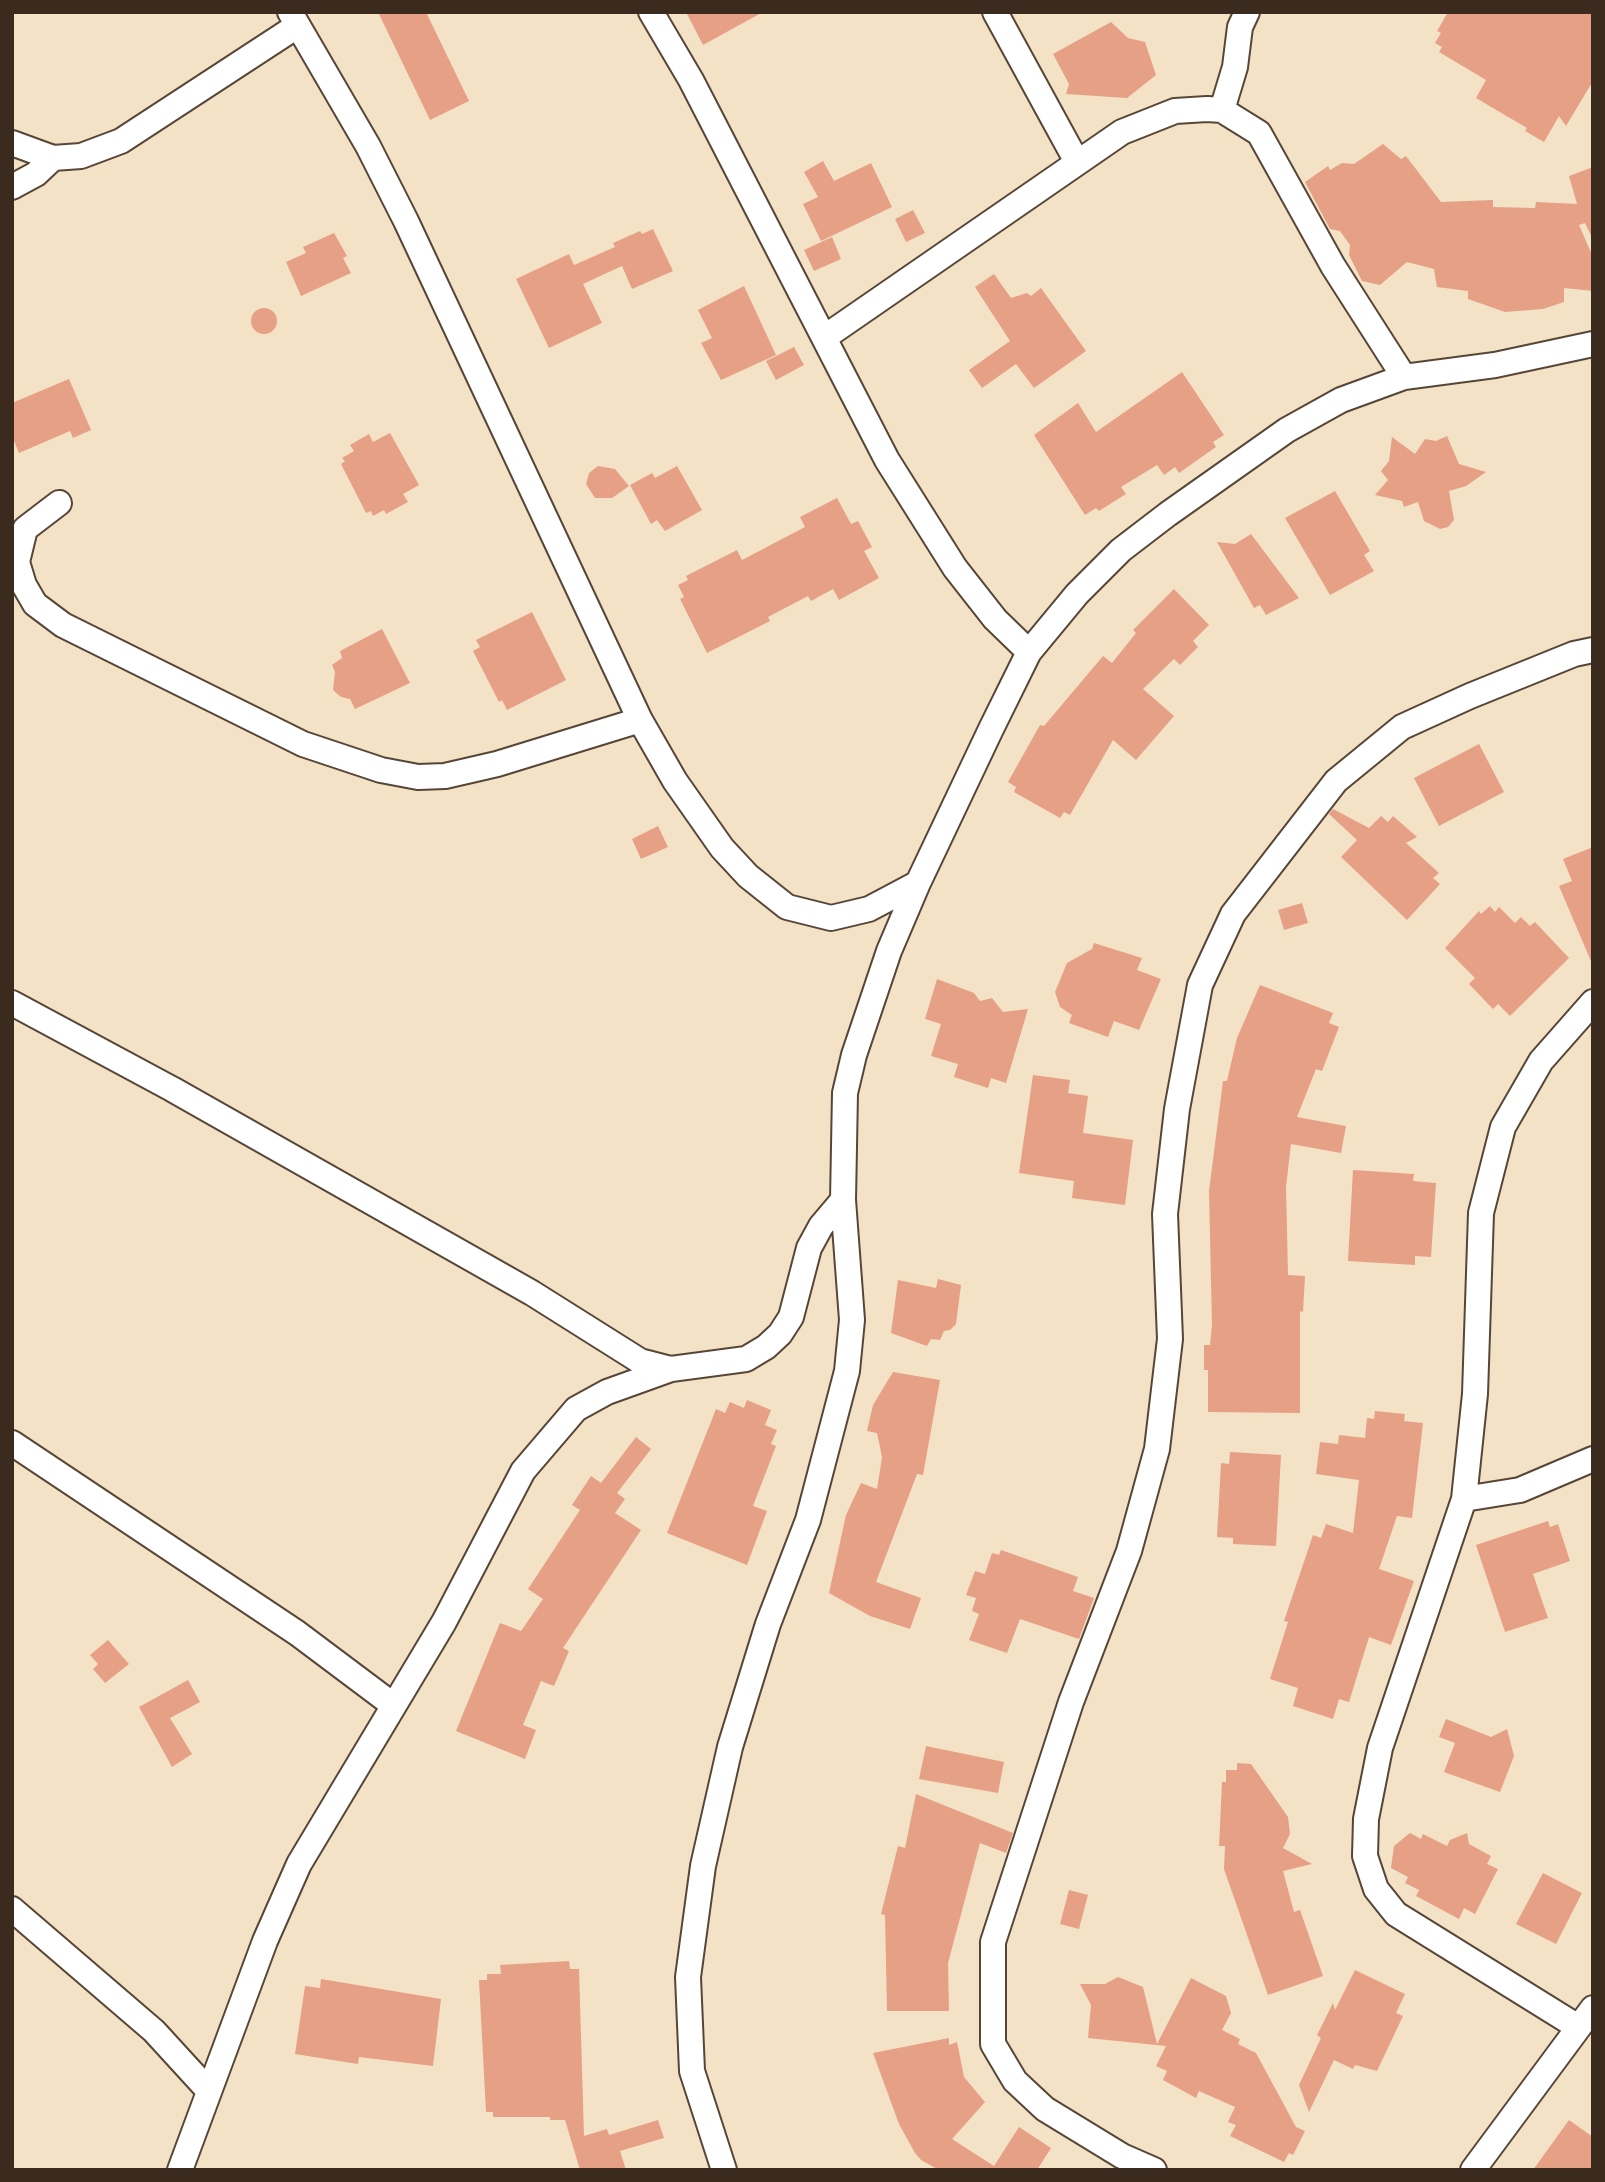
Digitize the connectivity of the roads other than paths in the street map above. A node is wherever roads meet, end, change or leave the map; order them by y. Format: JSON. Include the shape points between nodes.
{"nodes":[{"id":1,"x":652,"y":12,"type":"edge"},
{"id":2,"x":995,"y":12,"type":"edge"},
{"id":3,"x":1247,"y":12,"type":"edge"},
{"id":4,"x":294,"y":19,"type":"edge"},
{"id":5,"x":1222,"y":110,"type":"junction"},
{"id":6,"x":12,"y":143,"type":"edge"},
{"id":7,"x":53,"y":158,"type":"junction"},
{"id":8,"x":1077,"y":162,"type":"junction"},
{"id":9,"x":12,"y":187,"type":"edge"},
{"id":10,"x":825,"y":337,"type":"junction"},
{"id":11,"x":1593,"y":344,"type":"edge"},
{"id":12,"x":1404,"y":377,"type":"junction"},
{"id":13,"x":59,"y":503,"type":"dead end"},
{"id":14,"x":1593,"y":650,"type":"edge"},
{"id":15,"x":1029,"y":652,"type":"junction"},
{"id":16,"x":640,"y":720,"type":"junction"},
{"id":17,"x":918,"y":883,"type":"junction"},
{"id":18,"x":1593,"y":1002,"type":"edge"},
{"id":19,"x":12,"y":1003,"type":"edge"},
{"id":20,"x":844,"y":1200,"type":"junction"},
{"id":21,"x":671,"y":1369,"type":"junction"},
{"id":22,"x":12,"y":1443,"type":"edge"},
{"id":23,"x":1593,"y":1459,"type":"edge"},
{"id":24,"x":1464,"y":1499,"type":"junction"},
{"id":25,"x":393,"y":1705,"type":"junction"},
{"id":26,"x":12,"y":1909,"type":"edge"},
{"id":27,"x":1585,"y":2017,"type":"edge"},
{"id":28,"x":208,"y":2090,"type":"junction"},
{"id":29,"x":180,"y":2170,"type":"edge"},
{"id":30,"x":724,"y":2170,"type":"edge"},
{"id":31,"x":1154,"y":2170,"type":"edge"},
{"id":32,"x":1473,"y":2170,"type":"edge"}],
"edges":[{"from":1,"to":10,"type":"street"},
{"from":2,"to":8,"type":"street"},
{"from":3,"to":5,"type":"street"},
{"from":4,"to":7,"type":"street","via":[[121,141],[81,156]]},
{"from":4,"to":16,"type":"street","via":[[406,221]]},
{"from":5,"to":8,"type":"street","via":[[1175,111],[1122,132]]},
{"from":5,"to":12,"type":"street","via":[[1259,133],[1333,266]]},
{"from":6,"to":7,"type":"street"},
{"from":7,"to":9,"type":"street"},
{"from":8,"to":10,"type":"street"},
{"from":10,"to":15,"type":"street","via":[[887,460],[954,568]]},
{"from":11,"to":12,"type":"street","via":[[1495,365]]},
{"from":12,"to":15,"type":"street","via":[[1341,400],[1287,430],[1168,513],[1121,550]]},
{"from":13,"to":16,"type":"street","via":[[25,529],[17,562],[35,604],[63,625],[303,744],[381,770],[444,776]]},
{"from":14,"to":31,"type":"street","via":[[1402,727],[1336,781],[1233,914],[1199,985],[1165,1214],[1170,1339],[1157,1449],[1129,1551],[1071,1702],[1011,1880],[993,1955],[993,2044],[1015,2081],[1045,2109],[1122,2157]]},
{"from":15,"to":17,"type":"street"},
{"from":16,"to":17,"type":"street","via":[[722,848],[787,907],[831,918],[869,909]]},
{"from":17,"to":20,"type":"street","via":[[853,1055],[845,1093]]},
{"from":18,"to":24,"type":"street","via":[[1541,1061],[1503,1127],[1481,1213],[1475,1394]]},
{"from":19,"to":21,"type":"street","via":[[520,1287],[640,1361]]},
{"from":20,"to":21,"type":"street","via":[[809,1248],[791,1317],[780,1334],[746,1359]]},
{"from":20,"to":30,"type":"street","via":[[852,1320],[847,1371],[808,1520],[768,1624],[730,1747],[703,1866],[688,1977],[692,2071]]},
{"from":21,"to":25,"type":"street","via":[[607,1392],[576,1409],[555,1431],[523,1471],[444,1622]]},
{"from":22,"to":25,"type":"street","via":[[297,1633]]},
{"from":23,"to":24,"type":"street","via":[[1520,1490]]},
{"from":24,"to":27,"type":"street","via":[[1380,1748],[1366,1819],[1365,1856],[1376,1889],[1396,1914]]},
{"from":25,"to":28,"type":"street","via":[[299,1864]]},
{"from":26,"to":28,"type":"street","via":[[154,2031]]},
{"from":27,"to":32,"type":"street"},
{"from":28,"to":29,"type":"street"}]}
